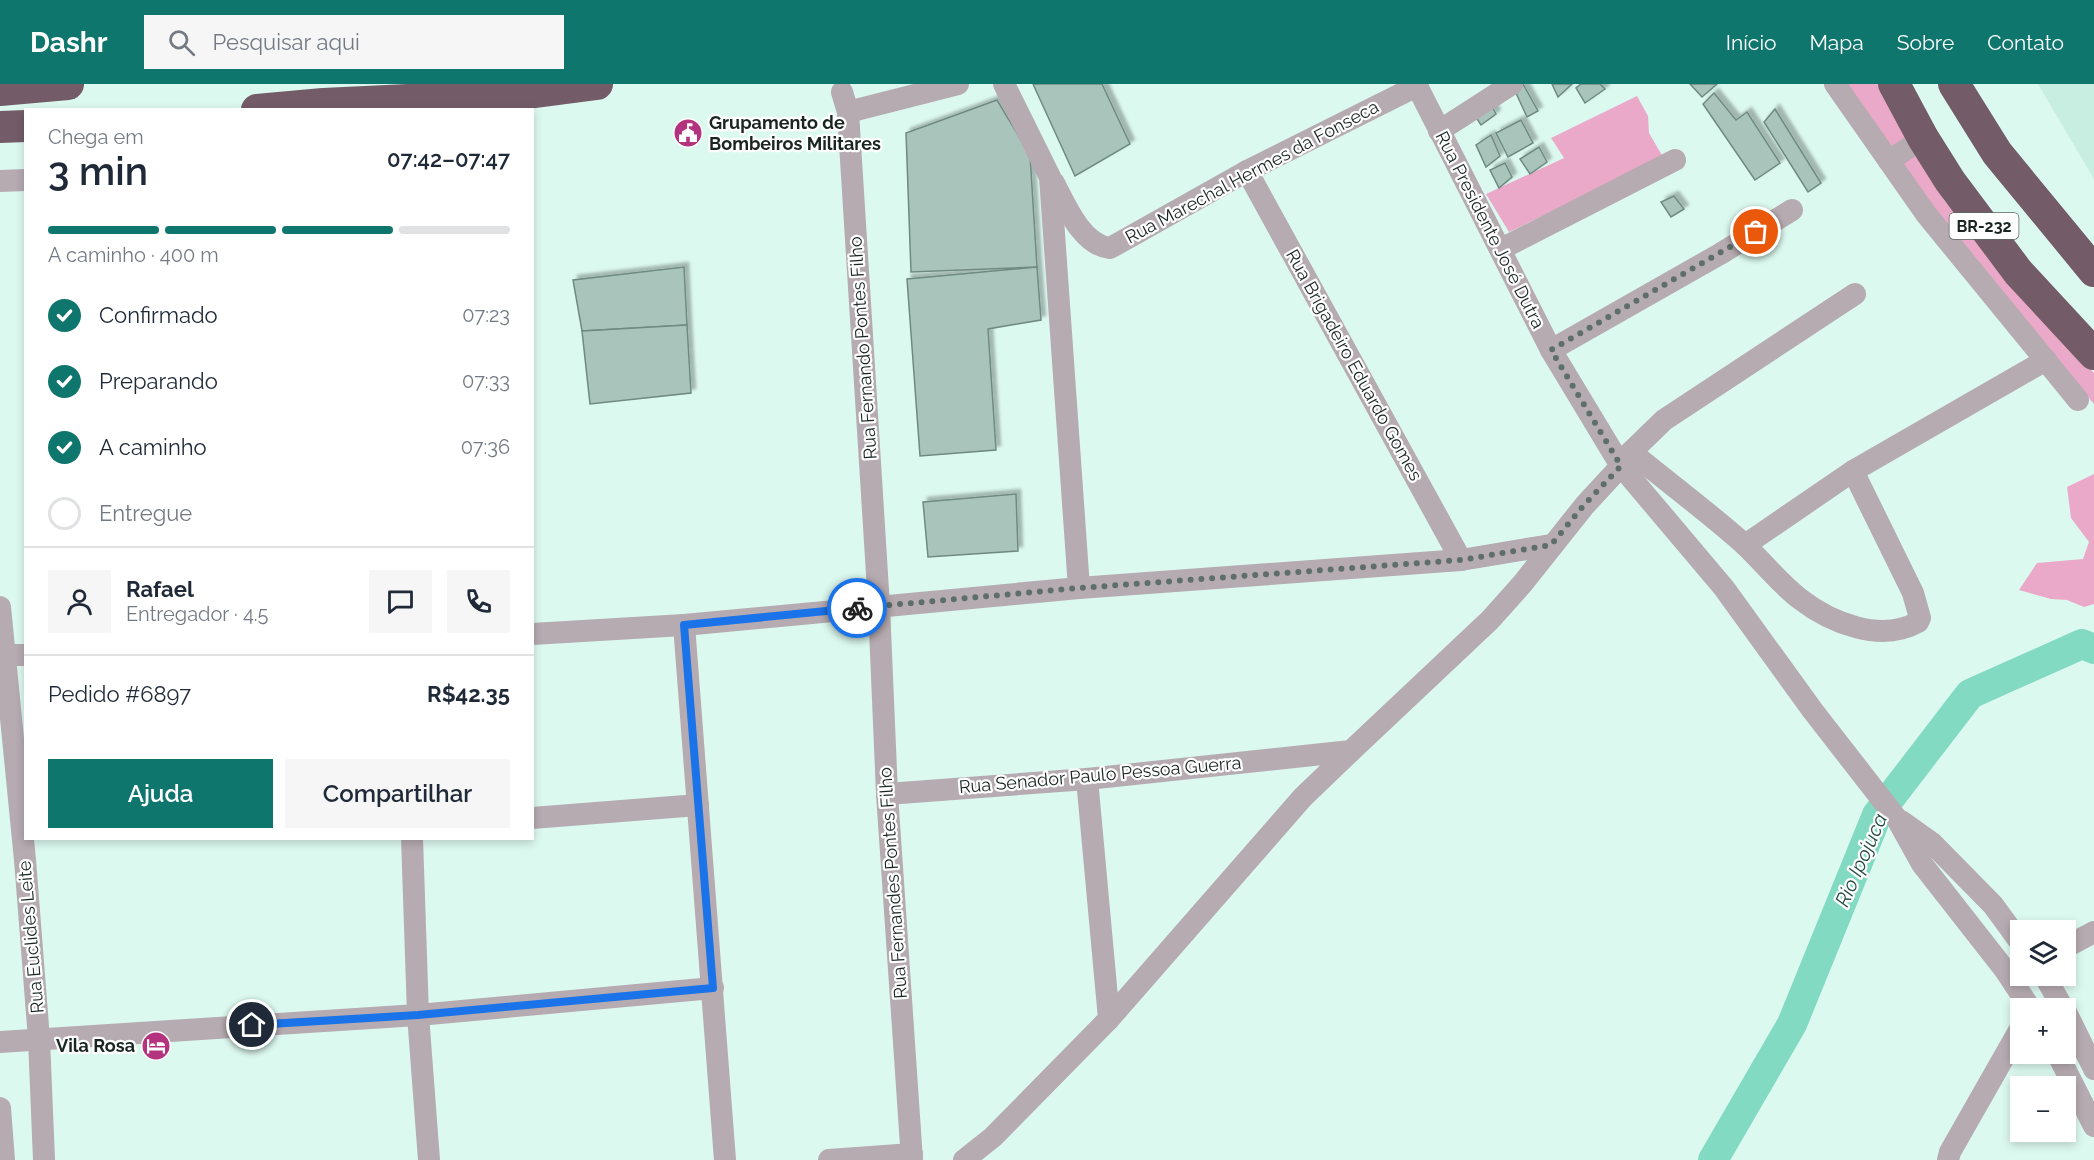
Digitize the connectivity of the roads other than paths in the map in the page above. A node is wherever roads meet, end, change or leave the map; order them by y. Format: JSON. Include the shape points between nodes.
{"nodes":[{"id":1,"x":68,"y":84,"type":"edge"},
{"id":2,"x":597,"y":84,"type":"edge"},
{"id":3,"x":958,"y":84,"type":"edge"},
{"id":4,"x":1004,"y":84,"type":"edge"},
{"id":5,"x":1512,"y":84,"type":"edge"},
{"id":6,"x":1835,"y":84,"type":"edge"},
{"id":7,"x":1894,"y":84,"type":"edge"},
{"id":8,"x":1954,"y":84,"type":"edge"},
{"id":9,"x":1416,"y":85,"type":"edge"},
{"id":10,"x":0,"y":90,"type":"edge"},
{"id":11,"x":841,"y":93,"type":"edge"},
{"id":12,"x":449,"y":104,"type":"edge"},
{"id":13,"x":279,"y":108,"type":"edge"},
{"id":14,"x":24,"y":126,"type":"edge"},
{"id":15,"x":0,"y":127,"type":"edge"},
{"id":16,"x":1439,"y":131,"type":"junction"},
{"id":17,"x":1923,"y":138,"type":"junction"},
{"id":18,"x":1675,"y":160,"type":"dead end"},
{"id":19,"x":1889,"y":161,"type":"junction"},
{"id":20,"x":1247,"y":171,"type":"junction"},
{"id":21,"x":1050,"y":177,"type":"junction"},
{"id":22,"x":24,"y":180,"type":"edge"},
{"id":23,"x":0,"y":181,"type":"edge"},
{"id":24,"x":1792,"y":210,"type":"dead end"},
{"id":25,"x":1501,"y":249,"type":"junction"},
{"id":26,"x":2094,"y":271,"type":"edge"},
{"id":27,"x":1855,"y":294,"type":"dead end"},
{"id":28,"x":1551,"y":350,"type":"junction"},
{"id":29,"x":2094,"y":354,"type":"edge"},
{"id":30,"x":2046,"y":360,"type":"junction"},
{"id":31,"x":2078,"y":399,"type":"dead end"},
{"id":32,"x":1626,"y":459,"type":"junction"},
{"id":33,"x":1853,"y":471,"type":"junction"},
{"id":34,"x":1551,"y":545,"type":"junction"},
{"id":35,"x":1745,"y":545,"type":"junction"},
{"id":36,"x":1461,"y":560,"type":"junction"},
{"id":37,"x":1079,"y":588,"type":"junction"},
{"id":38,"x":879,"y":606,"type":"junction"},
{"id":39,"x":0,"y":607,"type":"edge"},
{"id":40,"x":684,"y":625,"type":"junction"},
{"id":41,"x":534,"y":634,"type":"edge"},
{"id":42,"x":10,"y":655,"type":"edge"},
{"id":43,"x":10,"y":676,"type":"edge"},
{"id":44,"x":1351,"y":751,"type":"junction"},
{"id":45,"x":1087,"y":779,"type":"junction"},
{"id":46,"x":887,"y":794,"type":"junction"},
{"id":47,"x":698,"y":805,"type":"junction"},
{"id":48,"x":1892,"y":813,"type":"junction"},
{"id":49,"x":534,"y":818,"type":"edge"},
{"id":50,"x":412,"y":840,"type":"edge"},
{"id":51,"x":2010,"y":928,"type":"edge"},
{"id":52,"x":2094,"y":932,"type":"edge"},
{"id":53,"x":2076,"y":942,"type":"edge"},
{"id":54,"x":713,"y":988,"type":"junction"},
{"id":55,"x":2023,"y":998,"type":"edge"},
{"id":56,"x":418,"y":1015,"type":"junction"},
{"id":57,"x":1109,"y":1019,"type":"junction"},
{"id":58,"x":2076,"y":1032,"type":"edge"},
{"id":59,"x":39,"y":1039,"type":"junction"},
{"id":60,"x":0,"y":1042,"type":"edge"},
{"id":61,"x":2010,"y":1047,"type":"edge"},
{"id":62,"x":2063,"y":1064,"type":"edge"},
{"id":63,"x":2094,"y":1069,"type":"edge"},
{"id":64,"x":0,"y":1108,"type":"edge"},
{"id":65,"x":2094,"y":1126,"type":"edge"},
{"id":66,"x":912,"y":1157,"type":"edge"},
{"id":67,"x":4,"y":1160,"type":"edge"},
{"id":68,"x":44,"y":1160,"type":"edge"},
{"id":69,"x":429,"y":1160,"type":"edge"},
{"id":70,"x":725,"y":1160,"type":"edge"},
{"id":71,"x":829,"y":1160,"type":"edge"},
{"id":72,"x":964,"y":1160,"type":"edge"},
{"id":73,"x":1948,"y":1160,"type":"edge"}],
"edges":[{"from":1,"to":10,"type":"highway"},
{"from":2,"to":12,"type":"highway"},
{"from":3,"to":11,"type":"street"},
{"from":4,"to":21,"type":"street"},
{"from":5,"to":16,"type":"street"},
{"from":6,"to":19,"type":"street"},
{"from":7,"to":17,"type":"highway","number":"BR-232"},
{"from":8,"to":26,"type":"highway","number":"BR-232","via":[[1997,153]]},
{"from":9,"to":16,"type":"street","name":"Rua Presidente José Dutra"},
{"from":9,"to":20,"type":"street","name":"Rua Marechal Hermes da Fonseca"},
{"from":11,"to":38,"type":"street","name":"Rua Fernando Pontes Filho"},
{"from":12,"to":13,"type":"highway"},
{"from":14,"to":15,"type":"highway"},
{"from":16,"to":25,"type":"street","name":"Rua Presidente José Dutra"},
{"from":17,"to":19,"type":"street"},
{"from":17,"to":29,"type":"highway","number":"BR-232","via":[[1950,182],[2018,272]]},
{"from":18,"to":25,"type":"street"},
{"from":19,"to":30,"type":"street","via":[[1926,214]]},
{"from":20,"to":21,"type":"street","name":"Rua Marechal Hermes da Fonseca","via":[[1110,248],[1093,242],[1081,229]]},
{"from":20,"to":36,"type":"street","name":"Rua Brigadeiro Eduardo Gomes"},
{"from":21,"to":37,"type":"street"},
{"from":22,"to":23,"type":"street"},
{"from":24,"to":28,"type":"street"},
{"from":25,"to":28,"type":"street","name":"Rua Presidente José Dutra"},
{"from":27,"to":32,"type":"street","via":[[1664,420]]},
{"from":28,"to":32,"type":"street","name":"Rua Presidente José Dutra"},
{"from":30,"to":31,"type":"street"},
{"from":30,"to":33,"type":"street"},
{"from":32,"to":34,"type":"street"},
{"from":32,"to":35,"type":"street"},
{"from":32,"to":48,"type":"street"},
{"from":33,"to":35,"type":"street"},
{"from":33,"to":35,"type":"street","via":[[1913,593],[1918,622],[1886,632],[1861,629],[1837,620],[1800,599]]},
{"from":34,"to":36,"type":"street"},
{"from":34,"to":44,"type":"street","via":[[1490,620]]},
{"from":36,"to":37,"type":"street"},
{"from":37,"to":38,"type":"street"},
{"from":38,"to":40,"type":"street"},
{"from":38,"to":46,"type":"street","name":"Rua Fernandes Pontes Filho"},
{"from":39,"to":42,"type":"street","name":"Rua Euclides Leite"},
{"from":40,"to":41,"type":"street"},
{"from":40,"to":47,"type":"street"},
{"from":42,"to":43,"type":"street","name":"Rua Euclides Leite"},
{"from":43,"to":59,"type":"street","name":"Rua Euclides Leite"},
{"from":44,"to":45,"type":"street","name":"Rua Senador Paulo Pessoa Guerra"},
{"from":44,"to":57,"type":"street","via":[[1303,797]]},
{"from":45,"to":46,"type":"street","name":"Rua Senador Paulo Pessoa Guerra"},
{"from":45,"to":57,"type":"street"},
{"from":46,"to":66,"type":"street","name":"Rua Fernandes Pontes Filho"},
{"from":47,"to":49,"type":"street"},
{"from":47,"to":54,"type":"street"},
{"from":48,"to":51,"type":"street","via":[[1932,843],[1993,905]]},
{"from":48,"to":55,"type":"street","via":[[1922,864]]},
{"from":50,"to":56,"type":"street"},
{"from":52,"to":53,"type":"street"},
{"from":54,"to":56,"type":"street"},
{"from":54,"to":70,"type":"street"},
{"from":56,"to":59,"type":"street"},
{"from":56,"to":69,"type":"street"},
{"from":57,"to":72,"type":"street","via":[[993,1137]]},
{"from":58,"to":63,"type":"street"},
{"from":59,"to":60,"type":"street"},
{"from":59,"to":68,"type":"street","name":"Rua Euclides Leite"},
{"from":61,"to":73,"type":"street"},
{"from":62,"to":65,"type":"street"},
{"from":64,"to":67,"type":"street"},
{"from":66,"to":71,"type":"street"}]}
